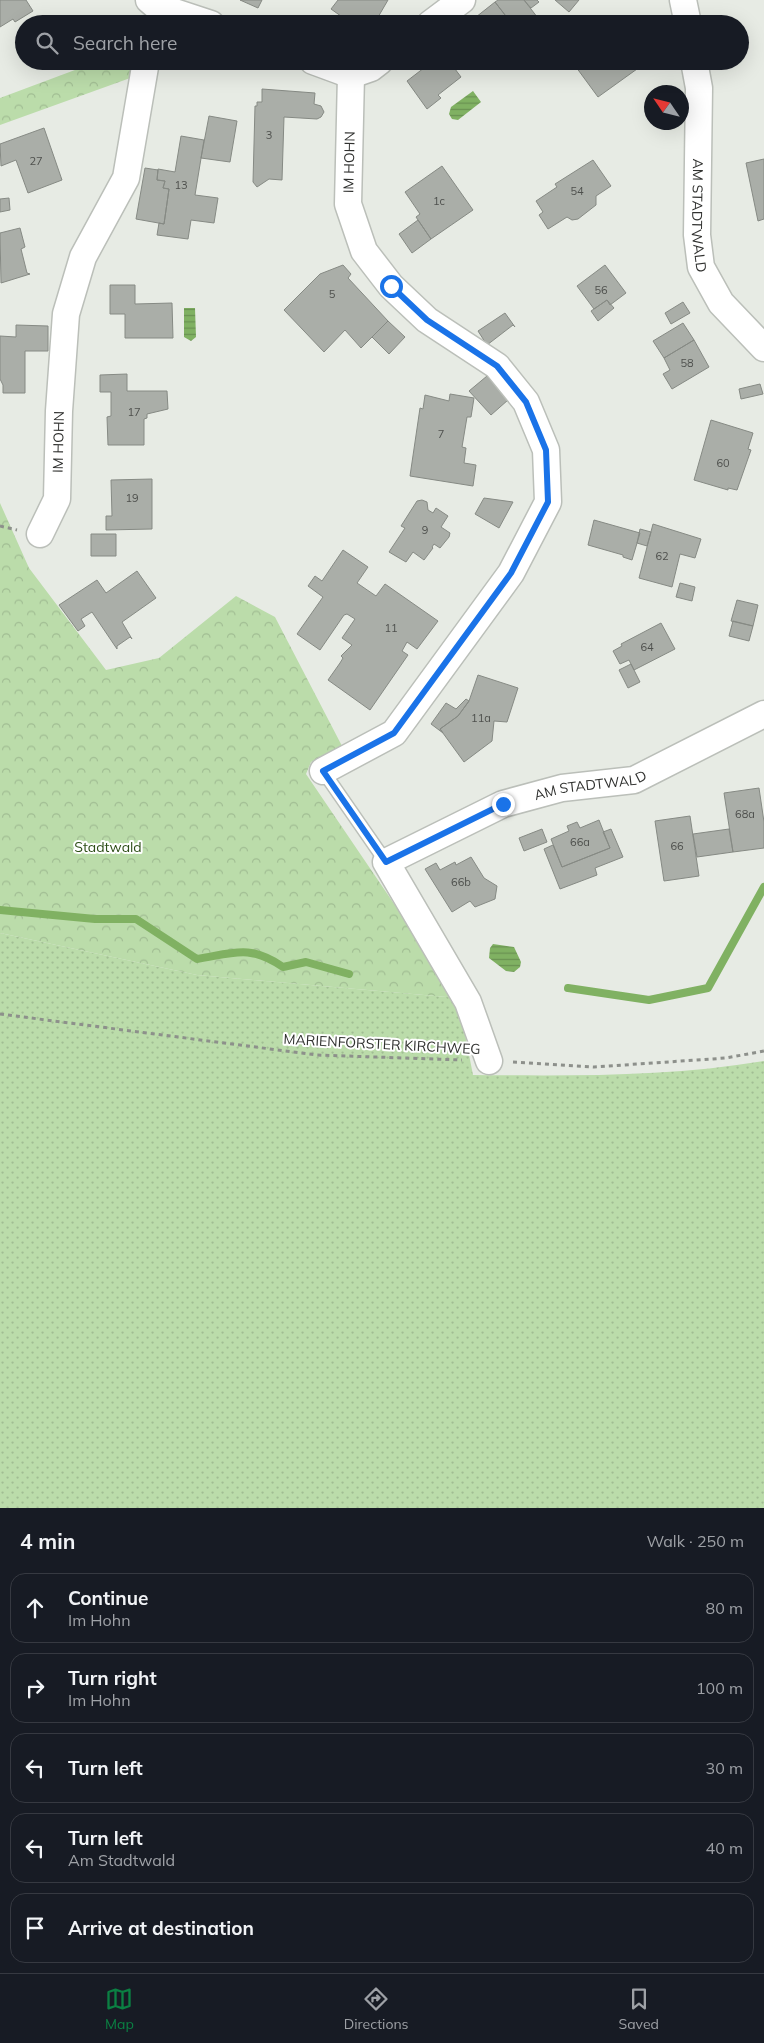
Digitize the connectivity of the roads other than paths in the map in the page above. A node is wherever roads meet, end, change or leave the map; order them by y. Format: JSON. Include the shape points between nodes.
{"nodes":[{"id":1,"x":462,"y":0,"type":"edge"},
{"id":2,"x":683,"y":0,"type":"edge"},
{"id":3,"x":152,"y":10,"type":"edge"},
{"id":4,"x":173,"y":15,"type":"edge"},
{"id":5,"x":442,"y":15,"type":"edge"},
{"id":6,"x":686,"y":15,"type":"edge"},
{"id":7,"x":144,"y":70,"type":"edge"},
{"id":8,"x":337,"y":70,"type":"edge"},
{"id":9,"x":365,"y":70,"type":"edge"},
{"id":10,"x":696,"y":70,"type":"edge"},
{"id":11,"x":351,"y":75,"type":"junction"},
{"id":12,"x":764,"y":348,"type":"edge"},
{"id":13,"x":40,"y":534,"type":"dead end"},
{"id":14,"x":764,"y":714,"type":"edge"},
{"id":15,"x":323,"y":771,"type":"joint"},
{"id":16,"x":386,"y":862,"type":"junction"},
{"id":17,"x":489,"y":1061,"type":"road end"}],
"edges":[{"from":1,"to":5,"type":"street"},
{"from":2,"to":6,"type":"street"},
{"from":3,"to":4,"type":"street"},
{"from":7,"to":13,"type":"street","name":"IM HOHN","via":[[126,178],[83,257],[66,314],[57,499]]},
{"from":8,"to":11,"type":"street"},
{"from":9,"to":11,"type":"street"},
{"from":10,"to":12,"type":"street","name":"AM STADTWALD","via":[[699,88],[697,235],[701,267],[721,303]]},
{"from":11,"to":15,"type":"street","name":"IM HOHN","via":[[348,204],[364,250],[391,286],[427,320],[497,366],[526,402],[546,450],[548,502],[511,573],[394,733]]},
{"from":14,"to":16,"type":"street","name":"AM STADTWALD","via":[[634,780],[562,788],[503,804]]},
{"from":15,"to":16,"type":"lane"},
{"from":16,"to":17,"type":"street","via":[[468,1002]]}]}
